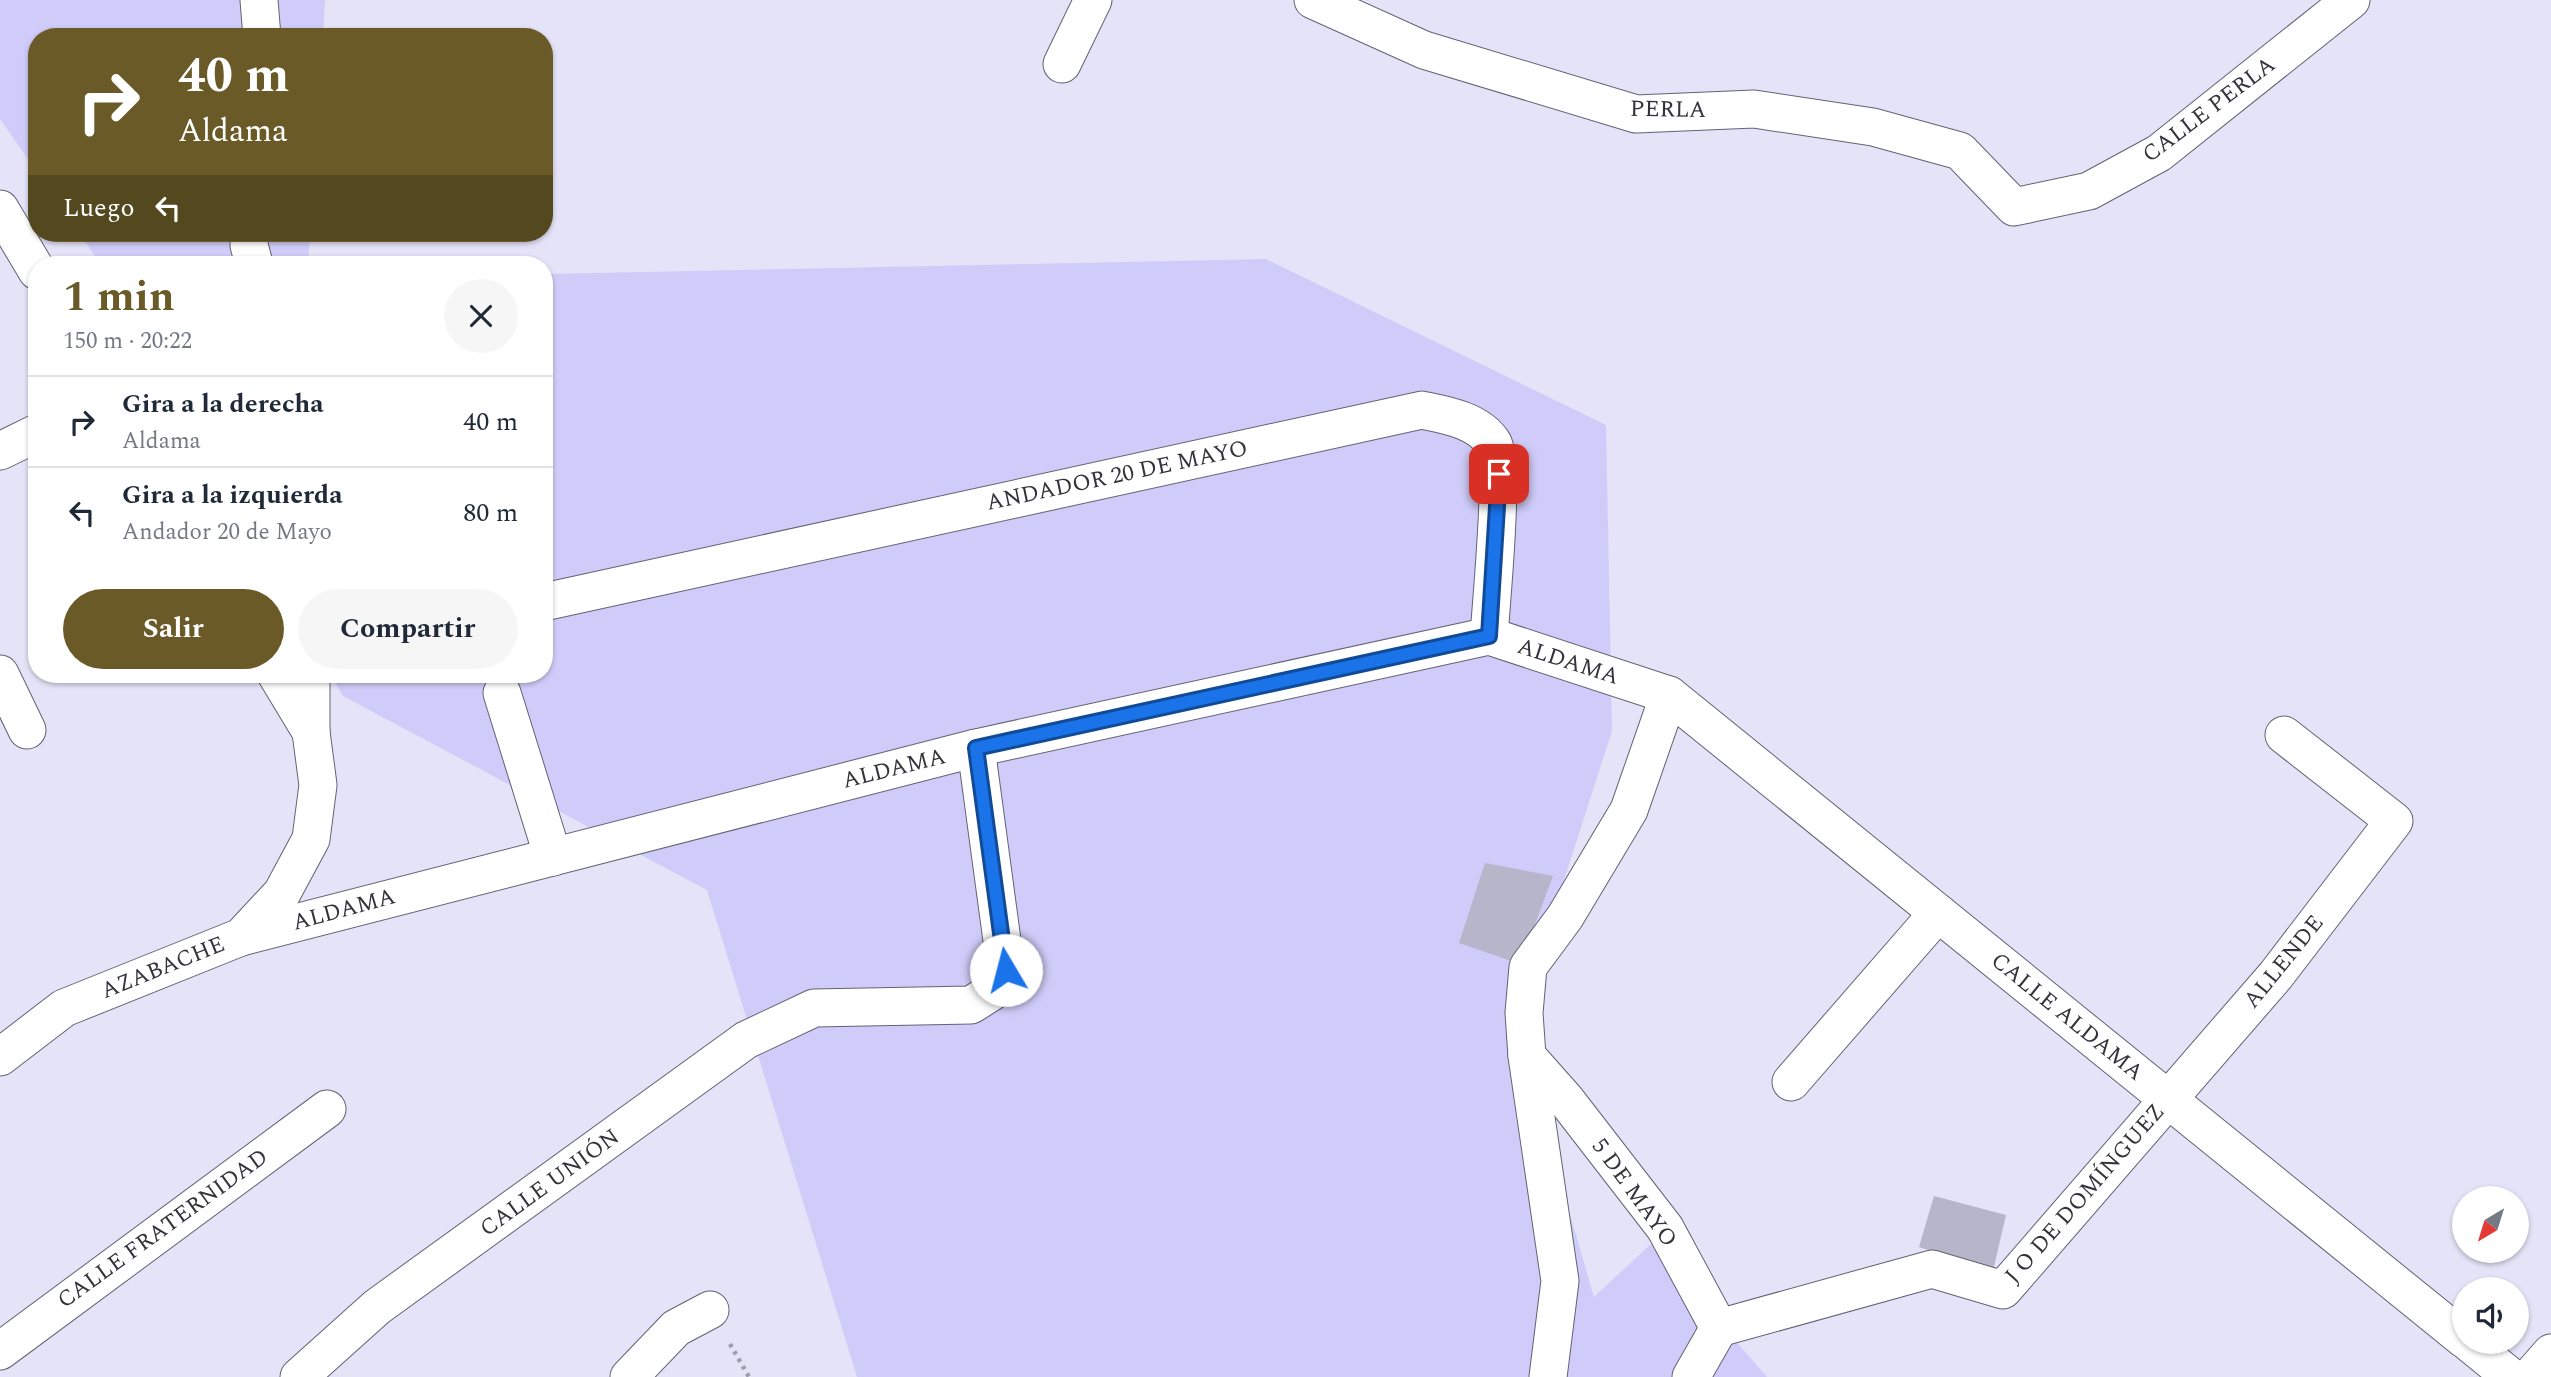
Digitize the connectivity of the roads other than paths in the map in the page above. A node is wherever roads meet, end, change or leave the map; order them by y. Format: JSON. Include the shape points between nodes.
{"nodes":[{"id":1,"x":259,"y":0,"type":"edge"},
{"id":2,"x":1093,"y":0,"type":"edge"},
{"id":3,"x":1313,"y":0,"type":"edge"},
{"id":4,"x":2351,"y":0,"type":"edge"},
{"id":5,"x":261,"y":28,"type":"edge"},
{"id":6,"x":1062,"y":64,"type":"dead end"},
{"id":7,"x":2014,"y":207,"type":"joint"},
{"id":8,"x":0,"y":209,"type":"edge"},
{"id":9,"x":28,"y":256,"type":"edge"},
{"id":10,"x":28,"y":437,"type":"edge"},
{"id":11,"x":0,"y":451,"type":"edge"},
{"id":12,"x":553,"y":600,"type":"edge"},
{"id":13,"x":1489,"y":636,"type":"junction"},
{"id":14,"x":0,"y":674,"type":"edge"},
{"id":15,"x":281,"y":683,"type":"edge"},
{"id":16,"x":311,"y":683,"type":"edge"},
{"id":17,"x":502,"y":693,"type":"dead end"},
{"id":18,"x":1669,"y":695,"type":"junction"},
{"id":19,"x":27,"y":730,"type":"dead end"},
{"id":20,"x":311,"y":733,"type":"junction"},
{"id":21,"x":2284,"y":735,"type":"dead end"},
{"id":22,"x":976,"y":748,"type":"junction"},
{"id":23,"x":553,"y":857,"type":"junction"},
{"id":24,"x":1938,"y":913,"type":"junction"},
{"id":25,"x":241,"y":937,"type":"junction"},
{"id":26,"x":0,"y":1056,"type":"edge"},
{"id":27,"x":1527,"y":1056,"type":"junction"},
{"id":28,"x":1791,"y":1082,"type":"dead end"},
{"id":29,"x":2168,"y":1099,"type":"junction"},
{"id":30,"x":327,"y":1109,"type":"dead end"},
{"id":31,"x":710,"y":1310,"type":"dead end"},
{"id":32,"x":1719,"y":1328,"type":"junction"},
{"id":33,"x":2452,"y":1330,"type":"edge"},
{"id":34,"x":0,"y":1351,"type":"edge"},
{"id":35,"x":2551,"y":1353,"type":"edge"},
{"id":36,"x":2482,"y":1354,"type":"edge"},
{"id":37,"x":299,"y":1377,"type":"edge"},
{"id":38,"x":629,"y":1377,"type":"edge"},
{"id":39,"x":1548,"y":1377,"type":"edge"},
{"id":40,"x":1691,"y":1377,"type":"edge"},
{"id":41,"x":2511,"y":1377,"type":"edge"},
{"id":42,"x":2530,"y":1377,"type":"edge"}],
"edges":[{"from":1,"to":5,"type":"street"},
{"from":2,"to":6,"type":"street"},
{"from":3,"to":7,"type":"street","name":"PERLA","via":[[1424,50],[1636,114],[1754,109],[1873,127],[1960,152]]},
{"from":4,"to":7,"type":"street","name":"CALLE PERLA","via":[[2159,153],[2089,191]]},
{"from":8,"to":9,"type":"street"},
{"from":10,"to":11,"type":"street"},
{"from":12,"to":13,"type":"street","name":"ANDADOR 20 DE MAYO","via":[[1422,410],[1455,417],[1494,444],[1499,474]]},
{"from":13,"to":18,"type":"street","name":"ALDAMA"},
{"from":13,"to":22,"type":"street","name":"ALDAMA"},
{"from":14,"to":19,"type":"street"},
{"from":15,"to":20,"type":"street"},
{"from":16,"to":20,"type":"street"},
{"from":17,"to":23,"type":"street"},
{"from":18,"to":24,"type":"street","name":"CALLE ALDAMA"},
{"from":18,"to":27,"type":"street","via":[[1629,810],[1565,917],[1528,967]]},
{"from":20,"to":25,"type":"street","name":"AZABACHE","via":[[318,785],[311,839],[282,893]]},
{"from":21,"to":29,"type":"street","name":"ALLENDE","via":[[2394,821],[2276,975]]},
{"from":22,"to":23,"type":"street","name":"ALDAMA"},
{"from":22,"to":37,"type":"street","name":"CALLE UNIÓN","via":[[1006,970],[993,991],[971,1005],[814,1008],[746,1040],[377,1307]]},
{"from":23,"to":25,"type":"street","name":"ALDAMA"},
{"from":24,"to":28,"type":"street"},
{"from":24,"to":29,"type":"street","name":"CALLE ALDAMA"},
{"from":25,"to":26,"type":"street","name":"AZABACHE","via":[[64,1008]]},
{"from":27,"to":32,"type":"street","name":"5 DE MAYO","via":[[1665,1228]]},
{"from":27,"to":39,"type":"street","via":[[1560,1281]]},
{"from":29,"to":32,"type":"street","name":"J O DE DOMÍNGUEZ","via":[[2003,1290],[1932,1269]]},
{"from":29,"to":33,"type":"street","name":"CALLE ALDAMA"},
{"from":30,"to":34,"type":"street","name":"CALLE FRATERNIDAD"},
{"from":31,"to":38,"type":"street","via":[[676,1328]]},
{"from":32,"to":40,"type":"street"},
{"from":35,"to":42,"type":"street"},
{"from":36,"to":41,"type":"street","name":"CALLE ALDAMA"}]}
